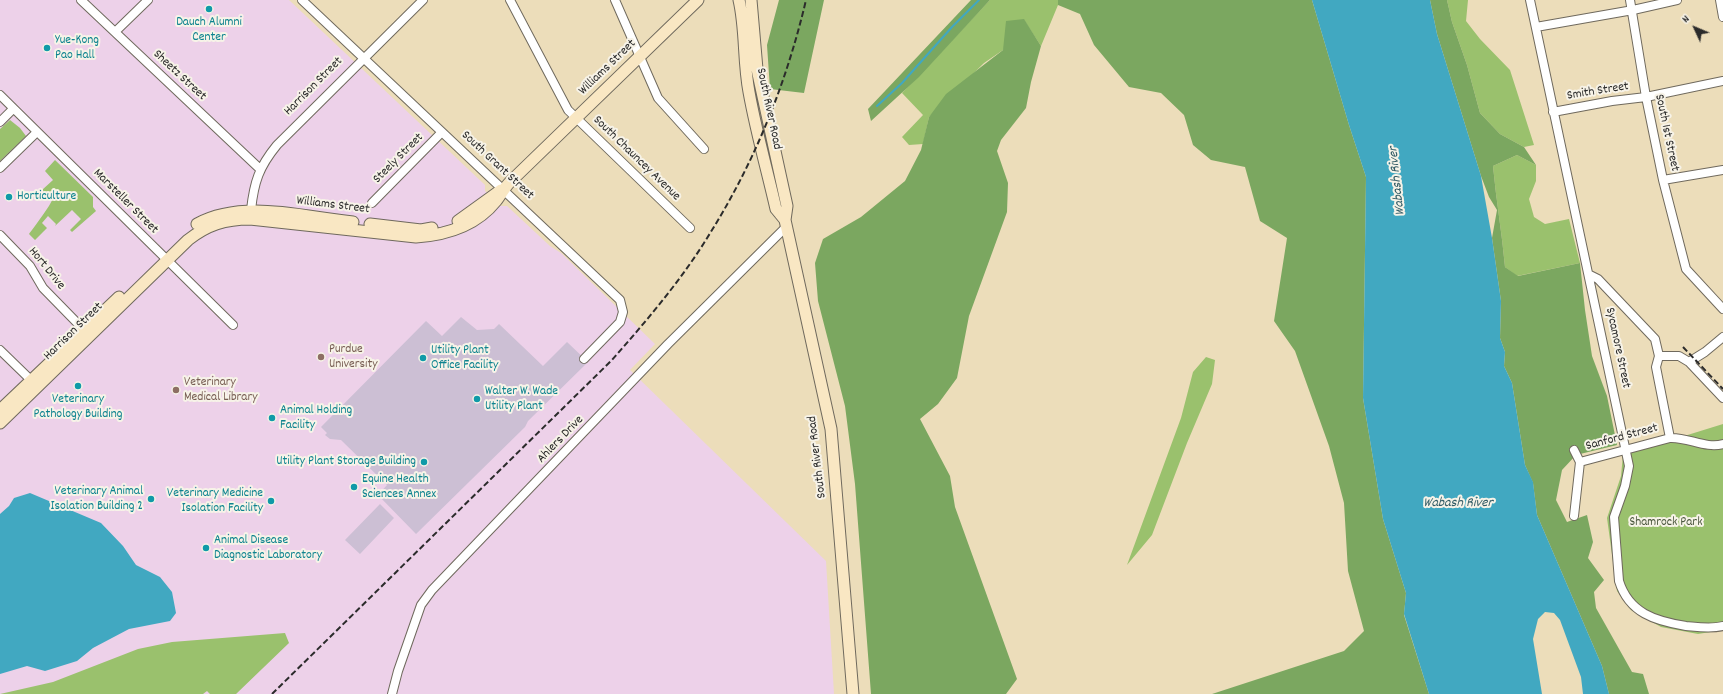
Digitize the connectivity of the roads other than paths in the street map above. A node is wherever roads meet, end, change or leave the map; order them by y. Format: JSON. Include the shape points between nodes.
{"nodes":[{"id":1,"x":81,"y":0,"type":"edge"},
{"id":2,"x":148,"y":0,"type":"edge"},
{"id":3,"x":302,"y":0,"type":"edge"},
{"id":4,"x":423,"y":0,"type":"edge"},
{"id":5,"x":510,"y":0,"type":"edge"},
{"id":6,"x":616,"y":0,"type":"edge"},
{"id":7,"x":698,"y":0,"type":"edge"},
{"id":8,"x":739,"y":0,"type":"edge"},
{"id":9,"x":752,"y":0,"type":"edge"},
{"id":10,"x":1530,"y":0,"type":"edge"},
{"id":11,"x":1630,"y":0,"type":"edge"},
{"id":12,"x":1677,"y":0,"type":"edge"},
{"id":13,"x":1720,"y":0,"type":"edge"},
{"id":14,"x":1633,"y":10,"type":"junction"},
{"id":15,"x":1723,"y":17,"type":"edge"},
{"id":16,"x":1536,"y":27,"type":"junction"},
{"id":17,"x":115,"y":32,"type":"junction"},
{"id":18,"x":640,"y":57,"type":"junction"},
{"id":19,"x":364,"y":58,"type":"junction"},
{"id":20,"x":1723,"y":81,"type":"edge"},
{"id":21,"x":0,"y":95,"type":"edge"},
{"id":22,"x":1646,"y":97,"type":"junction"},
{"id":23,"x":13,"y":109,"type":"junction"},
{"id":24,"x":1553,"y":112,"type":"junction"},
{"id":25,"x":576,"y":118,"type":"junction"},
{"id":26,"x":0,"y":122,"type":"edge"},
{"id":27,"x":37,"y":132,"type":"junction"},
{"id":28,"x":442,"y":132,"type":"junction"},
{"id":29,"x":704,"y":149,"type":"dead end"},
{"id":30,"x":0,"y":168,"type":"edge"},
{"id":31,"x":260,"y":169,"type":"junction"},
{"id":32,"x":1723,"y":170,"type":"edge"},
{"id":33,"x":1663,"y":180,"type":"junction"},
{"id":34,"x":503,"y":189,"type":"junction"},
{"id":35,"x":372,"y":203,"type":"dead end"},
{"id":36,"x":251,"y":210,"type":"junction"},
{"id":37,"x":786,"y":223,"type":"junction"},
{"id":38,"x":690,"y":228,"type":"dead end"},
{"id":39,"x":0,"y":235,"type":"edge"},
{"id":40,"x":164,"y":258,"type":"junction"},
{"id":41,"x":1590,"y":275,"type":"junction"},
{"id":42,"x":1723,"y":309,"type":"edge"},
{"id":43,"x":233,"y":325,"type":"dead end"},
{"id":44,"x":88,"y":333,"type":"junction"},
{"id":45,"x":1723,"y":337,"type":"edge"},
{"id":46,"x":0,"y":350,"type":"edge"},
{"id":47,"x":1659,"y":356,"type":"junction"},
{"id":48,"x":584,"y":359,"type":"dead end"},
{"id":49,"x":1689,"y":362,"type":"junction"},
{"id":50,"x":35,"y":384,"type":"junction"},
{"id":51,"x":1723,"y":398,"type":"edge"},
{"id":52,"x":0,"y":410,"type":"edge"},
{"id":53,"x":0,"y":423,"type":"edge"},
{"id":54,"x":1670,"y":438,"type":"junction"},
{"id":55,"x":1723,"y":444,"type":"edge"},
{"id":56,"x":1574,"y":450,"type":"dead end"},
{"id":57,"x":1626,"y":450,"type":"junction"},
{"id":58,"x":1580,"y":462,"type":"junction"},
{"id":59,"x":1574,"y":516,"type":"dead end"},
{"id":60,"x":1723,"y":626,"type":"edge"},
{"id":61,"x":392,"y":694,"type":"edge"},
{"id":62,"x":853,"y":694,"type":"edge"}],
"edges":[{"from":1,"to":17,"type":"street","name":"Sheetz Street"},
{"from":2,"to":17,"type":"street"},
{"from":3,"to":19,"type":"street","name":"South Grant Street"},
{"from":4,"to":19,"type":"street","name":"Harrison Street"},
{"from":5,"to":25,"type":"street","name":"South Chauncey Avenue","via":[[568,110]]},
{"from":6,"to":18,"type":"street"},
{"from":7,"to":18,"type":"main road","name":"Williams Street"},
{"from":8,"to":37,"type":"main road","name":"South River Road","via":[[749,92],[776,209]]},
{"from":9,"to":37,"type":"main road","name":"South River Road","via":[[756,69],[787,206]]},
{"from":10,"to":16,"type":"street","name":"Sycamore Street"},
{"from":11,"to":14,"type":"street","name":"South 1st Street"},
{"from":12,"to":14,"type":"street"},
{"from":13,"to":15,"type":"street"},
{"from":14,"to":16,"type":"street"},
{"from":14,"to":22,"type":"street","name":"South 1st Street"},
{"from":16,"to":24,"type":"street","name":"Sycamore Street"},
{"from":17,"to":31,"type":"street","name":"Sheetz Street"},
{"from":18,"to":25,"type":"main road","name":"Williams Street"},
{"from":18,"to":29,"type":"street","via":[[658,98]]},
{"from":19,"to":28,"type":"street","name":"South Grant Street"},
{"from":19,"to":31,"type":"street","name":"Harrison Street","via":[[277,145]]},
{"from":20,"to":22,"type":"street","name":"Smith Street"},
{"from":21,"to":23,"type":"street","name":"Marsteller Street"},
{"from":22,"to":24,"type":"street","name":"Smith Street"},
{"from":22,"to":33,"type":"street","name":"South 1st Street"},
{"from":23,"to":26,"type":"street"},
{"from":23,"to":27,"type":"street","name":"Marsteller Street"},
{"from":24,"to":41,"type":"street","name":"Sycamore Street"},
{"from":25,"to":34,"type":"main road","name":"Williams Street"},
{"from":25,"to":38,"type":"street","name":"South Chauncey Avenue"},
{"from":27,"to":30,"type":"street"},
{"from":27,"to":40,"type":"street","name":"Marsteller Street"},
{"from":28,"to":34,"type":"street","name":"South Grant Street"},
{"from":28,"to":35,"type":"street","name":"Steely Street"},
{"from":31,"to":36,"type":"street","name":"Harrison Street"},
{"from":32,"to":33,"type":"street"},
{"from":33,"to":42,"type":"street","name":"South 1st Street","via":[[1686,269]]},
{"from":34,"to":36,"type":"main road","name":"Williams Street","via":[[490,196],[464,218],[446,226],[421,230]]},
{"from":34,"to":40,"type":"main road","name":"Williams Street","via":[[496,201],[478,218],[440,235],[416,237],[236,219],[198,231]]},
{"from":34,"to":48,"type":"street","name":"South Grant Street","via":[[620,300],[623,312],[620,322]]},
{"from":36,"to":40,"type":"main road","name":"Williams Street","via":[[212,216],[182,234]]},
{"from":37,"to":61,"type":"street","name":"Ahlers Drive","via":[[432,590],[422,605]]},
{"from":37,"to":62,"type":"main road","name":"South River Road","via":[[830,429]]},
{"from":39,"to":44,"type":"street","name":"Hort Drive","via":[[30,266],[43,288]]},
{"from":40,"to":43,"type":"street","name":"Marsteller Street"},
{"from":40,"to":44,"type":"main road","name":"Harrison Street"},
{"from":41,"to":47,"type":"street","via":[[1598,279],[1655,339]]},
{"from":41,"to":57,"type":"street","name":"Sycamore Street"},
{"from":44,"to":50,"type":"main road","name":"Harrison Street"},
{"from":45,"to":49,"type":"street"},
{"from":46,"to":50,"type":"street"},
{"from":47,"to":49,"type":"street","via":[[1679,356]]},
{"from":47,"to":54,"type":"street","via":[[1656,367]]},
{"from":49,"to":51,"type":"street"},
{"from":50,"to":52,"type":"main road","name":"Harrison Street"},
{"from":50,"to":53,"type":"main road","name":"Harrison Street"},
{"from":54,"to":55,"type":"street","via":[[1679,437],[1715,446]]},
{"from":54,"to":57,"type":"street","name":"Sanford Street"},
{"from":56,"to":58,"type":"street"},
{"from":57,"to":58,"type":"street","name":"Sanford Street"},
{"from":57,"to":60,"type":"street","name":"Sycamore Street","via":[[1628,473],[1614,525],[1619,581],[1625,597],[1647,615],[1664,622],[1694,627]]},
{"from":58,"to":59,"type":"street"}]}
